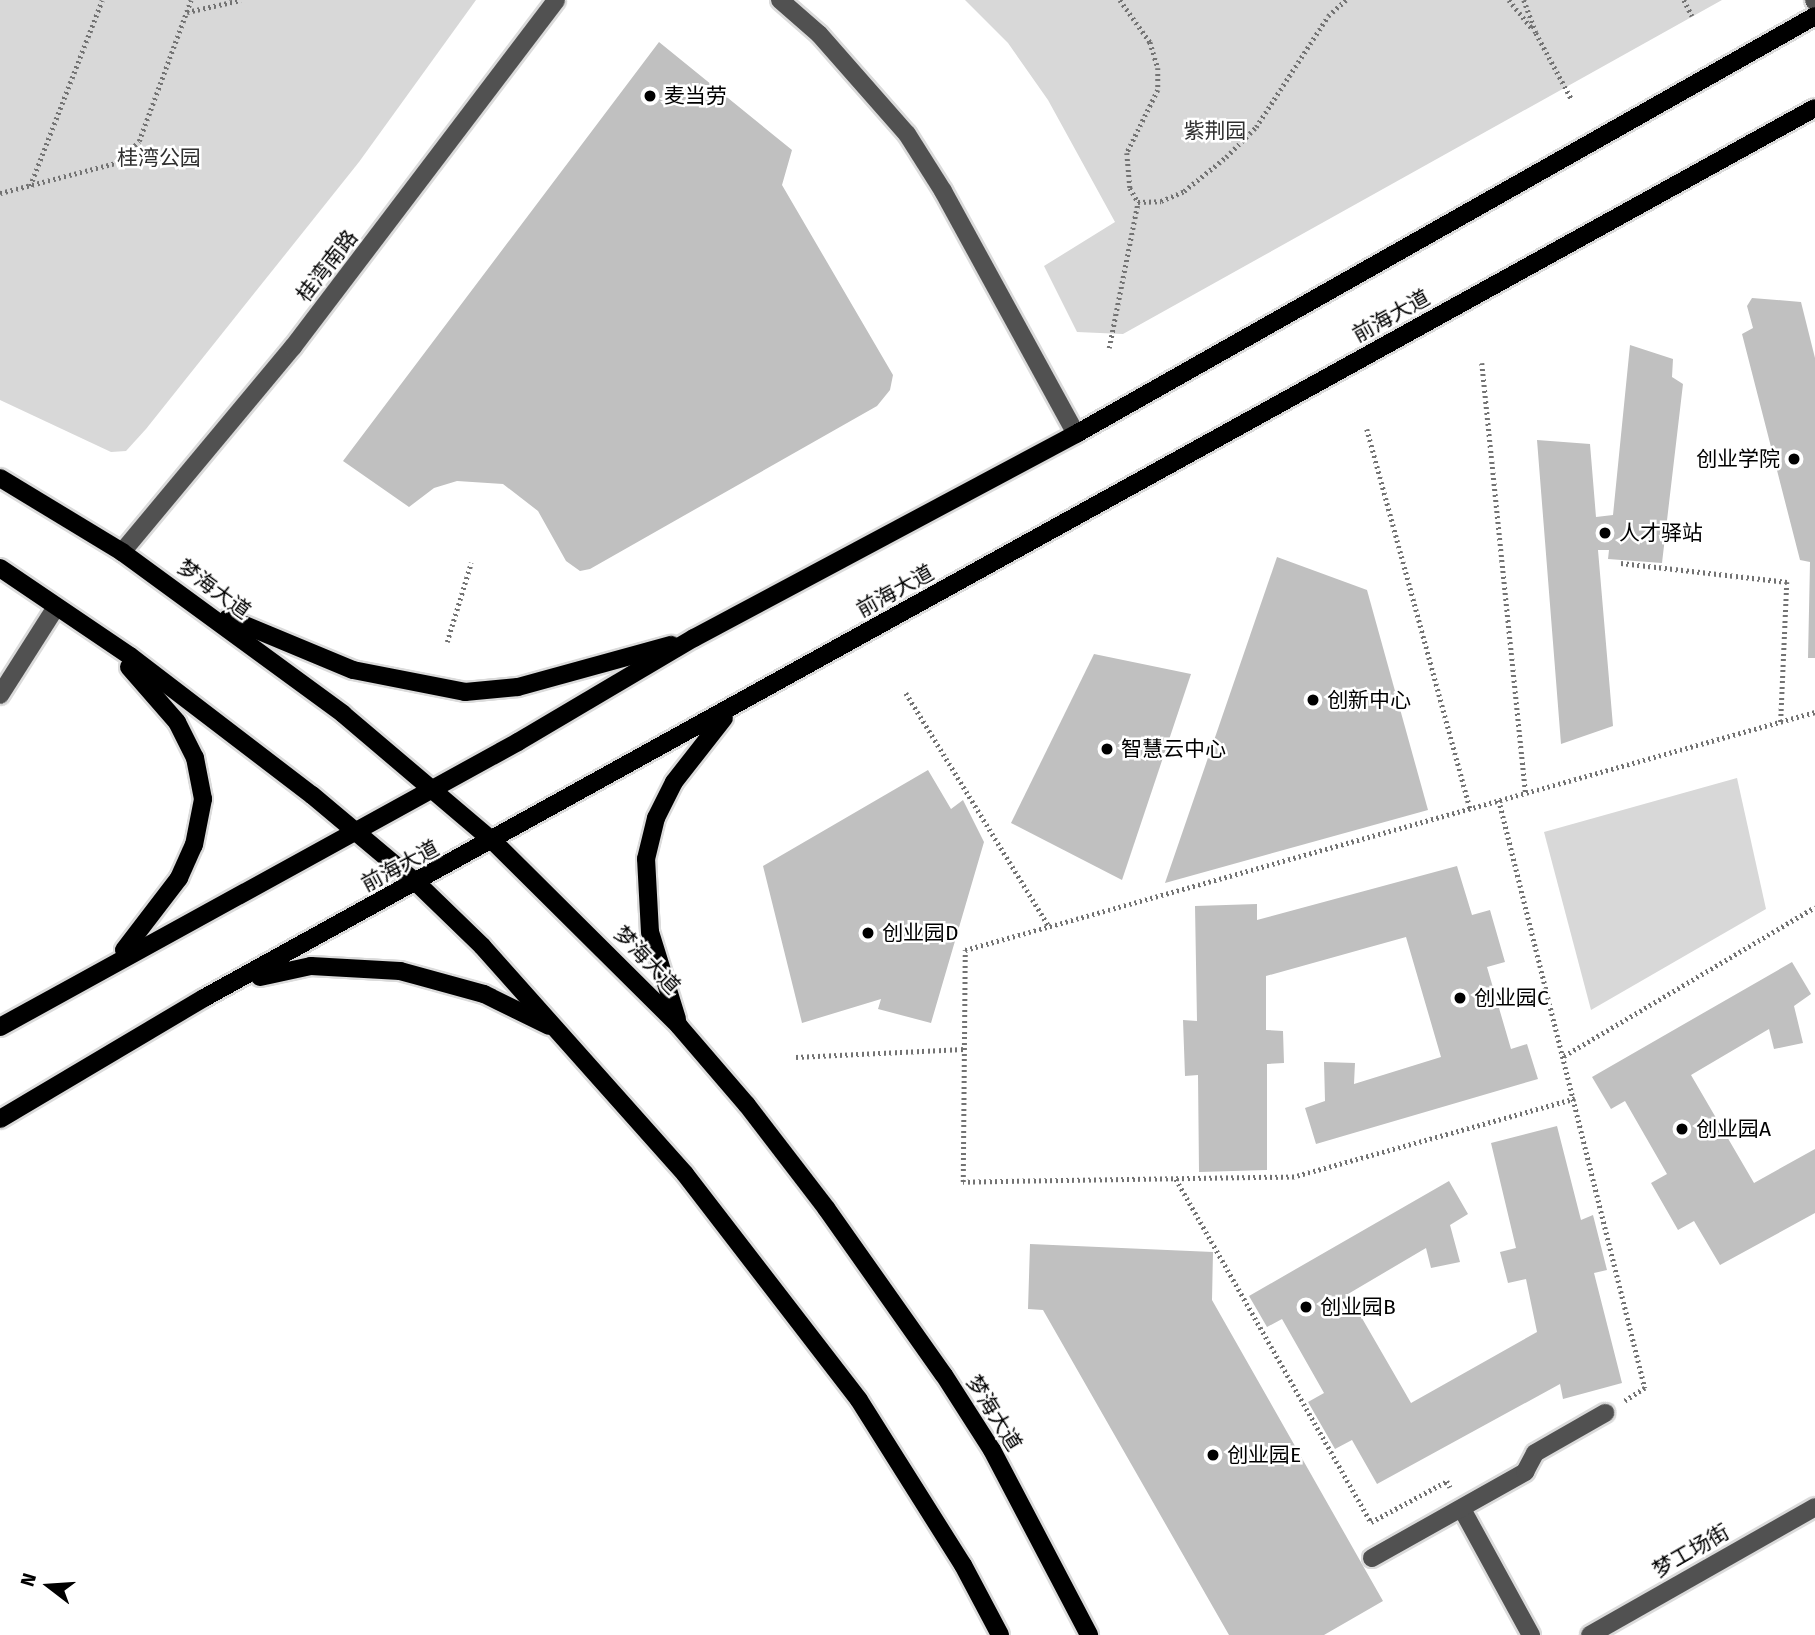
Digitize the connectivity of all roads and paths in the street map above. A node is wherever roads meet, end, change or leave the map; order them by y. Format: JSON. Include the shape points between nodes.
{"nodes":[{"id":1,"x":102,"y":0,"type":"edge"},
{"id":2,"x":191,"y":0,"type":"edge"},
{"id":3,"x":241,"y":0,"type":"edge"},
{"id":4,"x":556,"y":0,"type":"edge"},
{"id":5,"x":780,"y":0,"type":"edge"},
{"id":6,"x":1120,"y":0,"type":"edge"},
{"id":7,"x":1346,"y":0,"type":"edge"},
{"id":8,"x":1509,"y":0,"type":"edge"},
{"id":9,"x":1524,"y":0,"type":"edge"},
{"id":10,"x":1684,"y":0,"type":"edge"},
{"id":11,"x":186,"y":12,"type":"junction"},
{"id":12,"x":1692,"y":16,"type":"dead end"},
{"id":13,"x":1815,"y":16,"type":"edge"},
{"id":14,"x":1536,"y":33,"type":"junction"},
{"id":15,"x":1571,"y":98,"type":"dead end"},
{"id":16,"x":1815,"y":108,"type":"edge"},
{"id":17,"x":30,"y":187,"type":"junction"},
{"id":18,"x":0,"y":193,"type":"edge"},
{"id":19,"x":1138,"y":202,"type":"junction"},
{"id":20,"x":1109,"y":348,"type":"dead end"},
{"id":21,"x":1482,"y":363,"type":"dead end"},
{"id":22,"x":1367,"y":429,"type":"dead end"},
{"id":23,"x":1076,"y":434,"type":"junction"},
{"id":24,"x":0,"y":478,"type":"edge"},
{"id":25,"x":122,"y":552,"type":"junction"},
{"id":26,"x":471,"y":563,"type":"dead end"},
{"id":27,"x":1621,"y":563,"type":"dead end"},
{"id":28,"x":0,"y":568,"type":"edge"},
{"id":29,"x":56,"y":607,"type":"junction"},
{"id":30,"x":203,"y":607,"type":"junction"},
{"id":31,"x":85,"y":628,"type":"junction"},
{"id":32,"x":694,"y":638,"type":"junction"},
{"id":33,"x":447,"y":642,"type":"dead end"},
{"id":34,"x":906,"y":694,"type":"dead end"},
{"id":35,"x":0,"y":695,"type":"edge"},
{"id":36,"x":738,"y":704,"type":"junction"},
{"id":37,"x":1815,"y":712,"type":"edge"},
{"id":38,"x":1781,"y":722,"type":"junction"},
{"id":39,"x":430,"y":789,"type":"junction"},
{"id":40,"x":1526,"y":793,"type":"junction"},
{"id":41,"x":1499,"y":800,"type":"junction"},
{"id":42,"x":1470,"y":808,"type":"junction"},
{"id":43,"x":353,"y":829,"type":"junction"},
{"id":44,"x":494,"y":842,"type":"junction"},
{"id":45,"x":417,"y":883,"type":"junction"},
{"id":46,"x":1815,"y":908,"type":"edge"},
{"id":47,"x":1049,"y":926,"type":"junction"},
{"id":48,"x":117,"y":959,"type":"junction"},
{"id":49,"x":204,"y":998,"type":"junction"},
{"id":50,"x":679,"y":1026,"type":"junction"},
{"id":51,"x":0,"y":1027,"type":"edge"},
{"id":52,"x":566,"y":1036,"type":"junction"},
{"id":53,"x":964,"y":1049,"type":"junction"},
{"id":54,"x":1564,"y":1056,"type":"junction"},
{"id":55,"x":796,"y":1057,"type":"dead end"},
{"id":56,"x":1575,"y":1099,"type":"junction"},
{"id":57,"x":0,"y":1119,"type":"edge"},
{"id":58,"x":1176,"y":1179,"type":"junction"},
{"id":59,"x":1605,"y":1413,"type":"joint"},
{"id":60,"x":1815,"y":1507,"type":"edge"},
{"id":61,"x":1462,"y":1509,"type":"junction"},
{"id":62,"x":1372,"y":1558,"type":"dead end"},
{"id":63,"x":1000,"y":1635,"type":"edge"},
{"id":64,"x":1089,"y":1635,"type":"edge"},
{"id":65,"x":1531,"y":1635,"type":"edge"},
{"id":66,"x":1590,"y":1635,"type":"edge"}],
"edges":[{"from":1,"to":17,"type":"path"},
{"from":2,"to":11,"type":"path"},
{"from":3,"to":11,"type":"path"},
{"from":4,"to":25,"type":"street","name":"桂湾南路","via":[[293,347]]},
{"from":5,"to":23,"type":"street","via":[[818,34],[907,134]]},
{"from":6,"to":19,"type":"path","via":[[1150,42],[1158,68],[1158,90],[1127,153],[1130,188]]},
{"from":7,"to":19,"type":"path","via":[[1328,16],[1256,127],[1226,158],[1184,191],[1161,201]]},
{"from":8,"to":14,"type":"path"},
{"from":9,"to":14,"type":"path"},
{"from":10,"to":12,"type":"path"},
{"from":11,"to":17,"type":"path","via":[[139,141],[120,162]]},
{"from":13,"to":23,"type":"main road"},
{"from":14,"to":15,"type":"path"},
{"from":16,"to":36,"type":"main road","name":"前海大道"},
{"from":17,"to":18,"type":"path"},
{"from":19,"to":20,"type":"path"},
{"from":21,"to":40,"type":"path"},
{"from":22,"to":42,"type":"path"},
{"from":23,"to":32,"type":"main road"},
{"from":24,"to":25,"type":"main road","name":"梦海大道"},
{"from":25,"to":30,"type":"main road","name":"梦海大道"},
{"from":26,"to":33,"type":"path"},
{"from":27,"to":38,"type":"path","via":[[1787,582]]},
{"from":28,"to":29,"type":"main road"},
{"from":29,"to":31,"type":"main road"},
{"from":29,"to":35,"type":"street"},
{"from":30,"to":32,"type":"main road","via":[[354,670],[465,692],[518,687]]},
{"from":30,"to":39,"type":"main road","name":"梦海大道"},
{"from":31,"to":43,"type":"main road","via":[[130,656]]},
{"from":31,"to":48,"type":"main road","via":[[139,676],[177,722],[195,758],[203,799],[194,845],[179,878]]},
{"from":32,"to":39,"type":"main road"},
{"from":34,"to":47,"type":"path"},
{"from":36,"to":44,"type":"main road","name":"前海大道"},
{"from":36,"to":50,"type":"main road","via":[[700,744],[674,782],[656,818],[646,859],[650,932]]},
{"from":37,"to":38,"type":"path"},
{"from":38,"to":40,"type":"path"},
{"from":39,"to":43,"type":"main road"},
{"from":39,"to":44,"type":"main road","name":"梦海大道"},
{"from":40,"to":41,"type":"path"},
{"from":41,"to":42,"type":"path"},
{"from":41,"to":54,"type":"path"},
{"from":42,"to":47,"type":"path"},
{"from":43,"to":45,"type":"main road"},
{"from":43,"to":48,"type":"main road"},
{"from":44,"to":45,"type":"main road","name":"前海大道"},
{"from":44,"to":50,"type":"main road","name":"梦海大道"},
{"from":45,"to":49,"type":"main road","name":"前海大道"},
{"from":45,"to":52,"type":"main road"},
{"from":46,"to":54,"type":"path"},
{"from":47,"to":53,"type":"path","via":[[965,950]]},
{"from":48,"to":51,"type":"main road"},
{"from":49,"to":52,"type":"main road","via":[[274,972],[360,967],[440,979],[484,994]]},
{"from":49,"to":57,"type":"main road","name":"前海大道"},
{"from":50,"to":64,"type":"main road","name":"梦海大道","via":[[794,1166],[936,1363],[992,1450]]},
{"from":52,"to":63,"type":"main road","via":[[685,1174],[859,1400],[963,1565]]},
{"from":53,"to":55,"type":"path"},
{"from":53,"to":58,"type":"path","via":[[963,1182]]},
{"from":54,"to":56,"type":"path"},
{"from":56,"to":58,"type":"path","via":[[1294,1177]]},
{"from":56,"to":59,"type":"path","via":[[1645,1388]]},
{"from":58,"to":61,"type":"path","via":[[1371,1522],[1447,1480]]},
{"from":59,"to":61,"type":"street","via":[[1535,1453],[1525,1472]]},
{"from":60,"to":66,"type":"street","name":"梦工场街"},
{"from":61,"to":62,"type":"street"},
{"from":61,"to":65,"type":"street"}]}
